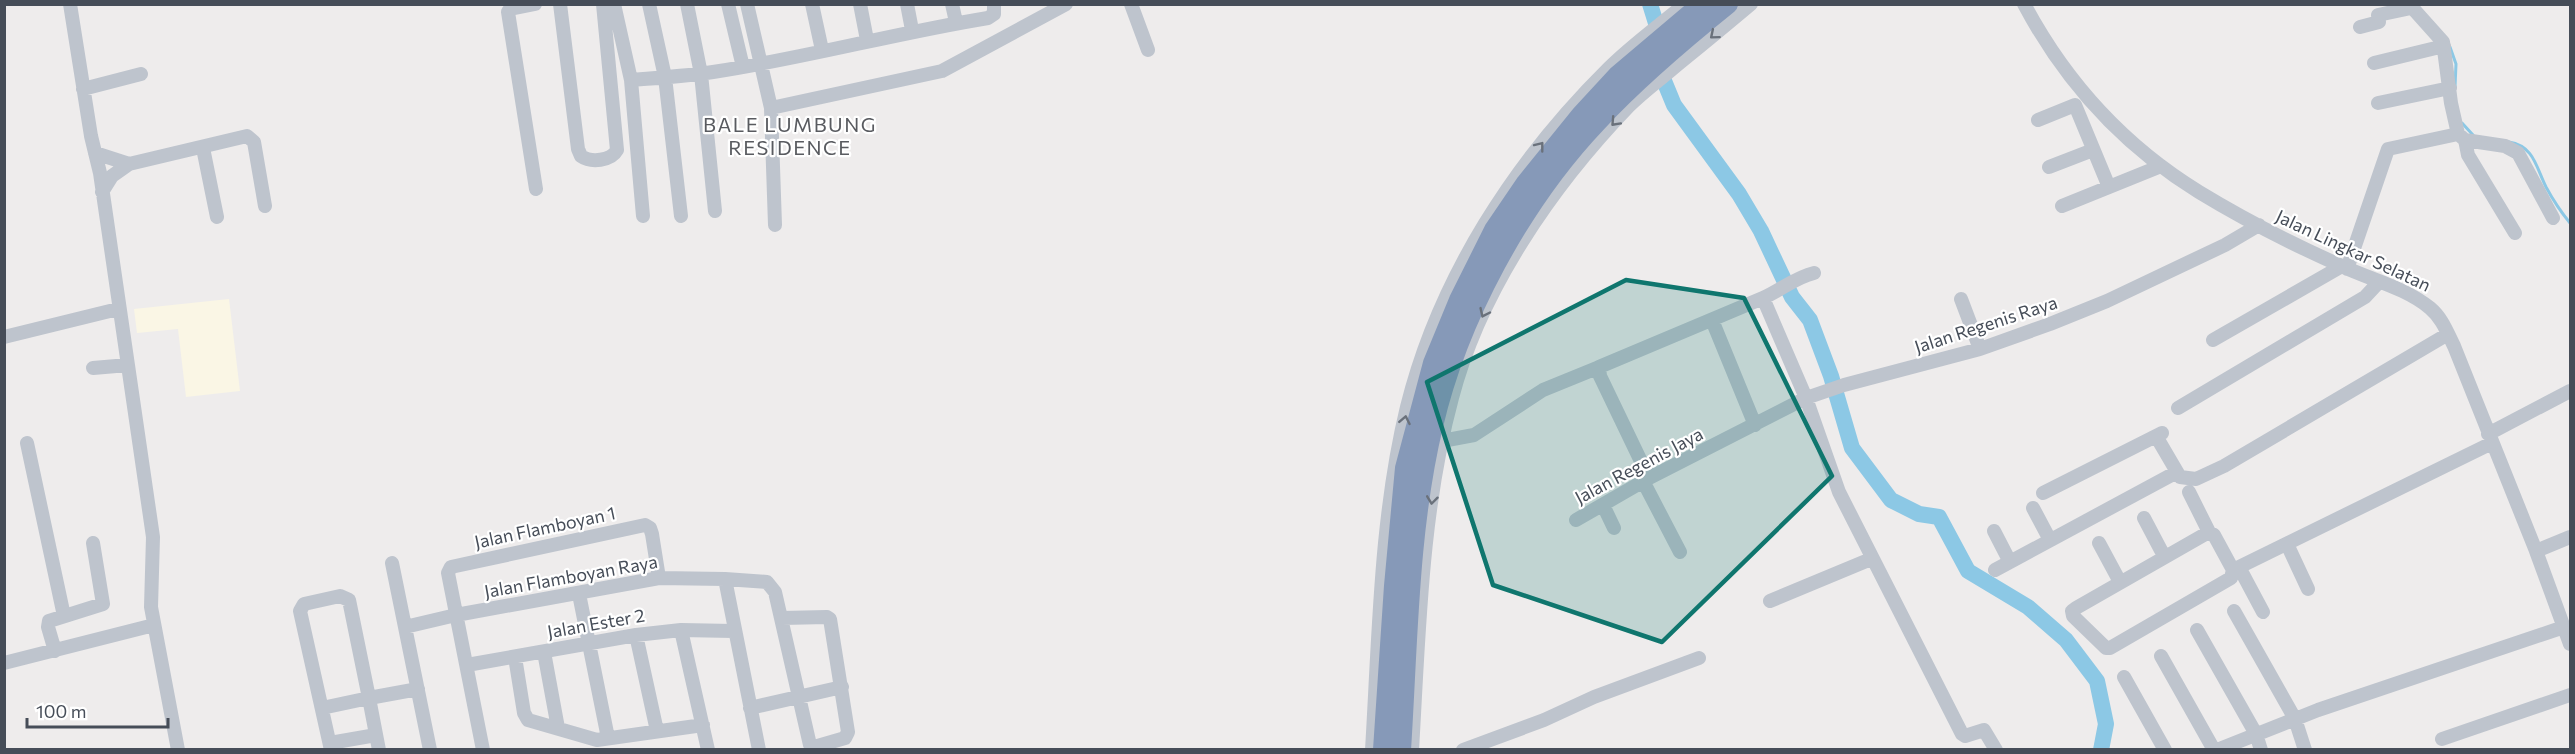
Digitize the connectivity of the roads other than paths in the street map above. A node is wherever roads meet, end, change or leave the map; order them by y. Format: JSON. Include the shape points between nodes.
{"nodes":[{"id":1,"x":70,"y":4,"type":"edge"},
{"id":2,"x":535,"y":4,"type":"edge"},
{"id":3,"x":561,"y":4,"type":"edge"},
{"id":4,"x":603,"y":4,"type":"edge"},
{"id":5,"x":614,"y":4,"type":"edge"},
{"id":6,"x":649,"y":4,"type":"edge"},
{"id":7,"x":687,"y":4,"type":"edge"},
{"id":8,"x":728,"y":4,"type":"edge"},
{"id":9,"x":747,"y":4,"type":"edge"},
{"id":10,"x":812,"y":4,"type":"edge"},
{"id":11,"x":860,"y":4,"type":"edge"},
{"id":12,"x":907,"y":4,"type":"edge"},
{"id":13,"x":952,"y":4,"type":"edge"},
{"id":14,"x":994,"y":4,"type":"edge"},
{"id":15,"x":1131,"y":4,"type":"edge"},
{"id":16,"x":1685,"y":4,"type":"edge"},
{"id":17,"x":1702,"y":4,"type":"edge"},
{"id":18,"x":1728,"y":4,"type":"edge"},
{"id":19,"x":1751,"y":4,"type":"edge"},
{"id":20,"x":2024,"y":4,"type":"edge"},
{"id":21,"x":1061,"y":5,"type":"edge"},
{"id":22,"x":2410,"y":6,"type":"edge"},
{"id":23,"x":956,"y":22,"type":"junction"},
{"id":24,"x":2360,"y":27,"type":"dead end"},
{"id":25,"x":912,"y":30,"type":"junction"},
{"id":26,"x":867,"y":40,"type":"junction"},
{"id":27,"x":2444,"y":46,"type":"junction"},
{"id":28,"x":1663,"y":48,"type":"junction"},
{"id":29,"x":822,"y":50,"type":"junction"},
{"id":30,"x":1148,"y":50,"type":"dead end"},
{"id":31,"x":760,"y":63,"type":"junction"},
{"id":32,"x":2374,"y":63,"type":"dead end"},
{"id":33,"x":743,"y":67,"type":"junction"},
{"id":34,"x":1613,"y":72,"type":"junction"},
{"id":35,"x":141,"y":74,"type":"dead end"},
{"id":36,"x":701,"y":74,"type":"junction"},
{"id":37,"x":665,"y":77,"type":"junction"},
{"id":38,"x":631,"y":80,"type":"junction"},
{"id":39,"x":2450,"y":88,"type":"junction"},
{"id":40,"x":83,"y":89,"type":"junction"},
{"id":41,"x":2378,"y":103,"type":"dead end"},
{"id":42,"x":771,"y":108,"type":"junction"},
{"id":43,"x":2038,"y":120,"type":"dead end"},
{"id":44,"x":2462,"y":137,"type":"junction"},
{"id":45,"x":203,"y":148,"type":"junction"},
{"id":46,"x":2093,"y":150,"type":"junction"},
{"id":47,"x":95,"y":153,"type":"junction"},
{"id":48,"x":129,"y":164,"type":"junction"},
{"id":49,"x":2161,"y":166,"type":"junction"},
{"id":50,"x":2049,"y":167,"type":"dead end"},
{"id":51,"x":2109,"y":188,"type":"junction"},
{"id":52,"x":536,"y":189,"type":"dead end"},
{"id":53,"x":102,"y":192,"type":"junction"},
{"id":54,"x":265,"y":206,"type":"dead end"},
{"id":55,"x":2062,"y":206,"type":"dead end"},
{"id":56,"x":715,"y":212,"type":"dead end"},
{"id":57,"x":643,"y":216,"type":"dead end"},
{"id":58,"x":681,"y":216,"type":"dead end"},
{"id":59,"x":217,"y":217,"type":"dead end"},
{"id":60,"x":2553,"y":218,"type":"dead end"},
{"id":61,"x":775,"y":225,"type":"dead end"},
{"id":62,"x":2259,"y":225,"type":"junction"},
{"id":63,"x":2515,"y":232,"type":"dead end"},
{"id":64,"x":2344,"y":268,"type":"junction"},
{"id":65,"x":1814,"y":273,"type":"dead end"},
{"id":66,"x":2379,"y":282,"type":"junction"},
{"id":67,"x":1763,"y":298,"type":"junction"},
{"id":68,"x":1961,"y":299,"type":"dead end"},
{"id":69,"x":118,"y":309,"type":"junction"},
{"id":70,"x":1712,"y":320,"type":"junction"},
{"id":71,"x":2448,"y":334,"type":"junction"},
{"id":72,"x":4,"y":337,"type":"edge"},
{"id":73,"x":2214,"y":340,"type":"dead end"},
{"id":74,"x":1980,"y":349,"type":"junction"},
{"id":75,"x":128,"y":364,"type":"junction"},
{"id":76,"x":93,"y":368,"type":"dead end"},
{"id":77,"x":1597,"y":369,"type":"junction"},
{"id":78,"x":2571,"y":391,"type":"edge"},
{"id":79,"x":1806,"y":398,"type":"junction"},
{"id":80,"x":2178,"y":408,"type":"dead end"},
{"id":81,"x":1755,"y":425,"type":"junction"},
{"id":82,"x":2490,"y":438,"type":"junction"},
{"id":83,"x":1442,"y":441,"type":"junction"},
{"id":84,"x":27,"y":443,"type":"dead end"},
{"id":85,"x":1719,"y":443,"type":"joint"},
{"id":86,"x":2176,"y":472,"type":"junction"},
{"id":87,"x":1646,"y":480,"type":"junction"},
{"id":88,"x":2189,"y":492,"type":"dead end"},
{"id":89,"x":2043,"y":493,"type":"dead end"},
{"id":90,"x":1603,"y":505,"type":"junction"},
{"id":91,"x":2033,"y":508,"type":"dead end"},
{"id":92,"x":2144,"y":518,"type":"dead end"},
{"id":93,"x":1576,"y":520,"type":"dead end"},
{"id":94,"x":1614,"y":528,"type":"dead end"},
{"id":95,"x":1994,"y":531,"type":"dead end"},
{"id":96,"x":2209,"y":532,"type":"junction"},
{"id":97,"x":2571,"y":537,"type":"edge"},
{"id":98,"x":2050,"y":540,"type":"junction"},
{"id":99,"x":93,"y":543,"type":"dead end"},
{"id":100,"x":2099,"y":543,"type":"dead end"},
{"id":101,"x":2287,"y":543,"type":"junction"},
{"id":102,"x":2536,"y":550,"type":"junction"},
{"id":103,"x":1680,"y":552,"type":"dead end"},
{"id":104,"x":2164,"y":556,"type":"junction"},
{"id":105,"x":1871,"y":559,"type":"junction"},
{"id":106,"x":2010,"y":562,"type":"junction"},
{"id":107,"x":392,"y":563,"type":"dead end"},
{"id":108,"x":2236,"y":568,"type":"junction"},
{"id":109,"x":1995,"y":570,"type":"dead end"},
{"id":110,"x":659,"y":578,"type":"junction"},
{"id":111,"x":725,"y":579,"type":"junction"},
{"id":112,"x":2120,"y":582,"type":"junction"},
{"id":113,"x":2308,"y":589,"type":"dead end"},
{"id":114,"x":579,"y":594,"type":"junction"},
{"id":115,"x":1770,"y":601,"type":"dead end"},
{"id":116,"x":2234,"y":611,"type":"dead end"},
{"id":117,"x":2263,"y":612,"type":"dead end"},
{"id":118,"x":456,"y":615,"type":"junction"},
{"id":119,"x":64,"y":616,"type":"junction"},
{"id":120,"x":782,"y":618,"type":"junction"},
{"id":121,"x":154,"y":625,"type":"junction"},
{"id":122,"x":405,"y":627,"type":"junction"},
{"id":123,"x":2564,"y":627,"type":"junction"},
{"id":124,"x":681,"y":630,"type":"junction"},
{"id":125,"x":2197,"y":630,"type":"dead end"},
{"id":126,"x":733,"y":631,"type":"junction"},
{"id":127,"x":636,"y":635,"type":"junction"},
{"id":128,"x":590,"y":642,"type":"junction"},
{"id":129,"x":2571,"y":644,"type":"edge"},
{"id":130,"x":55,"y":651,"type":"junction"},
{"id":131,"x":544,"y":652,"type":"junction"},
{"id":132,"x":2161,"y":656,"type":"dead end"},
{"id":133,"x":515,"y":657,"type":"junction"},
{"id":134,"x":1699,"y":657,"type":"dead end"},
{"id":135,"x":4,"y":663,"type":"edge"},
{"id":136,"x":467,"y":665,"type":"junction"},
{"id":137,"x":2124,"y":677,"type":"dead end"},
{"id":138,"x":842,"y":687,"type":"junction"},
{"id":139,"x":418,"y":689,"type":"junction"},
{"id":140,"x":2571,"y":694,"type":"edge"},
{"id":141,"x":369,"y":698,"type":"junction"},
{"id":142,"x":799,"y":698,"type":"junction"},
{"id":143,"x":322,"y":708,"type":"junction"},
{"id":144,"x":750,"y":708,"type":"junction"},
{"id":145,"x":2295,"y":719,"type":"junction"},
{"id":146,"x":703,"y":725,"type":"junction"},
{"id":147,"x":558,"y":728,"type":"junction"},
{"id":148,"x":657,"y":731,"type":"junction"},
{"id":149,"x":376,"y":735,"type":"junction"},
{"id":150,"x":2256,"y":735,"type":"junction"},
{"id":151,"x":608,"y":738,"type":"junction"},
{"id":152,"x":2442,"y":739,"type":"dead end"},
{"id":153,"x":330,"y":747,"type":"edge"},
{"id":154,"x":178,"y":750,"type":"edge"},
{"id":155,"x":379,"y":750,"type":"edge"},
{"id":156,"x":430,"y":750,"type":"edge"},
{"id":157,"x":483,"y":750,"type":"edge"},
{"id":158,"x":708,"y":750,"type":"edge"},
{"id":159,"x":759,"y":750,"type":"edge"},
{"id":160,"x":1372,"y":750,"type":"edge"},
{"id":161,"x":1383,"y":750,"type":"edge"},
{"id":162,"x":1401,"y":750,"type":"edge"},
{"id":163,"x":1412,"y":750,"type":"edge"},
{"id":164,"x":1463,"y":750,"type":"edge"},
{"id":165,"x":1996,"y":750,"type":"edge"},
{"id":166,"x":2165,"y":750,"type":"edge"},
{"id":167,"x":2216,"y":750,"type":"edge"},
{"id":168,"x":2261,"y":750,"type":"edge"},
{"id":169,"x":2305,"y":750,"type":"edge"}],
"edges":[{"from":1,"to":40,"type":"street"},
{"from":2,"to":52,"type":"street","via":[[508,12]]},
{"from":3,"to":4,"type":"street","via":[[578,149],[581,156],[591,161],[612,157],[617,150]]},
{"from":5,"to":38,"type":"street"},
{"from":6,"to":37,"type":"street"},
{"from":7,"to":36,"type":"street"},
{"from":8,"to":33,"type":"street"},
{"from":9,"to":31,"type":"street"},
{"from":10,"to":29,"type":"street"},
{"from":11,"to":26,"type":"street"},
{"from":12,"to":25,"type":"street"},
{"from":13,"to":23,"type":"street"},
{"from":14,"to":23,"type":"street","via":[[992,16]]},
{"from":15,"to":30,"type":"street"},
{"from":16,"to":28,"type":"street"},
{"from":17,"to":28,"type":"highway"},
{"from":18,"to":28,"type":"highway"},
{"from":19,"to":28,"type":"street","one_way":true},
{"from":20,"to":49,"type":"street","name":"Jalan Lingkar Selatan","via":[[2084,94],[2124,136]]},
{"from":21,"to":42,"type":"street","via":[[942,71]]},
{"from":22,"to":24,"type":"street","via":[[2378,15],[2379,22]]},
{"from":22,"to":27,"type":"street"},
{"from":23,"to":25,"type":"street"},
{"from":25,"to":26,"type":"street"},
{"from":26,"to":29,"type":"street"},
{"from":27,"to":32,"type":"street"},
{"from":27,"to":39,"type":"street"},
{"from":28,"to":34,"type":"highway"},
{"from":28,"to":83,"type":"street","one_way":true,"via":[[1630,105],[1577,165],[1521,243],[1476,332],[1452,397]]},
{"from":28,"to":162,"type":"highway","via":[[1595,124],[1540,194],[1477,299],[1460,338],[1433,427],[1422,486]]},
{"from":29,"to":31,"type":"street"},
{"from":31,"to":33,"type":"street"},
{"from":31,"to":42,"type":"street"},
{"from":33,"to":36,"type":"street"},
{"from":160,"to":34,"type":"street","one_way":true,"via":[[1389,521],[1407,407],[1421,364],[1452,283],[1510,185],[1542,142]]},
{"from":34,"to":161,"type":"highway","via":[[1494,230],[1433,363],[1405,468]]},
{"from":35,"to":40,"type":"street"},
{"from":36,"to":37,"type":"street"},
{"from":36,"to":56,"type":"street"},
{"from":37,"to":38,"type":"street"},
{"from":37,"to":58,"type":"street"},
{"from":38,"to":57,"type":"street"},
{"from":39,"to":41,"type":"street"},
{"from":39,"to":44,"type":"street"},
{"from":40,"to":47,"type":"street"},
{"from":42,"to":61,"type":"street"},
{"from":43,"to":46,"type":"street","via":[[2075,105]]},
{"from":44,"to":60,"type":"street","via":[[2505,146],[2518,153]]},
{"from":44,"to":63,"type":"street","via":[[2468,155]]},
{"from":44,"to":64,"type":"street","via":[[2388,149]]},
{"from":45,"to":48,"type":"street"},
{"from":45,"to":54,"type":"street","via":[[250,137]]},
{"from":45,"to":59,"type":"street"},
{"from":46,"to":50,"type":"street"},
{"from":46,"to":51,"type":"street"},
{"from":47,"to":48,"type":"street"},
{"from":47,"to":53,"type":"street"},
{"from":48,"to":53,"type":"street","via":[[112,176]]},
{"from":49,"to":51,"type":"street"},
{"from":49,"to":62,"type":"street","name":"Jalan Lingkar Selatan","via":[[2198,192]]},
{"from":51,"to":55,"type":"street"},
{"from":53,"to":69,"type":"street"},
{"from":62,"to":64,"type":"street","name":"Jalan Lingkar Selatan"},
{"from":62,"to":74,"type":"street","name":"Jalan Regenis Raya","via":[[2108,301]]},
{"from":64,"to":66,"type":"street","name":"Jalan Lingkar Selatan"},
{"from":64,"to":73,"type":"street"},
{"from":65,"to":67,"type":"street","via":[[1803,275]]},
{"from":66,"to":71,"type":"street","name":"Jalan Lingkar Selatan","via":[[2429,306]]},
{"from":66,"to":80,"type":"street","via":[[2365,297]]},
{"from":67,"to":70,"type":"street"},
{"from":67,"to":79,"type":"street"},
{"from":68,"to":74,"type":"street"},
{"from":69,"to":72,"type":"street"},
{"from":69,"to":75,"type":"street"},
{"from":70,"to":77,"type":"street"},
{"from":70,"to":81,"type":"street"},
{"from":71,"to":82,"type":"street","name":"Jalan Lingkar Selatan"},
{"from":71,"to":86,"type":"street","via":[[2224,466],[2196,479],[2180,477]]},
{"from":74,"to":79,"type":"street","name":"Jalan Regenis Raya"},
{"from":75,"to":76,"type":"street"},
{"from":75,"to":121,"type":"street","via":[[153,537]]},
{"from":77,"to":83,"type":"street","via":[[1543,390],[1474,435]]},
{"from":77,"to":87,"type":"street"},
{"from":78,"to":82,"type":"street"},
{"from":79,"to":81,"type":"street","name":"Jalan Regenis Raya"},
{"from":79,"to":105,"type":"street","via":[[1839,492]]},
{"from":81,"to":85,"type":"street","name":"Jalan Regenis Raya"},
{"from":82,"to":101,"type":"street"},
{"from":82,"to":102,"type":"street","name":"Jalan Lingkar Selatan"},
{"from":83,"to":163,"type":"street","one_way":true,"via":[[1428,532]]},
{"from":84,"to":119,"type":"street"},
{"from":85,"to":87,"type":"street","name":"Jalan Regenis Jaya"},
{"from":86,"to":89,"type":"street","via":[[2159,434]]},
{"from":86,"to":98,"type":"street"},
{"from":87,"to":90,"type":"street","name":"Jalan Regenis Jaya"},
{"from":87,"to":103,"type":"street"},
{"from":88,"to":96,"type":"street"},
{"from":90,"to":93,"type":"street","name":"Jalan Regenis Jaya"},
{"from":90,"to":94,"type":"street"},
{"from":91,"to":98,"type":"street"},
{"from":92,"to":104,"type":"street"},
{"from":95,"to":106,"type":"street"},
{"from":96,"to":104,"type":"street"},
{"from":96,"to":108,"type":"street"},
{"from":97,"to":102,"type":"street"},
{"from":98,"to":106,"type":"street"},
{"from":99,"to":119,"type":"street","via":[[103,604]]},
{"from":100,"to":112,"type":"street"},
{"from":101,"to":108,"type":"street"},
{"from":101,"to":113,"type":"street"},
{"from":102,"to":123,"type":"street","name":"Jalan Lingkar Selatan"},
{"from":104,"to":112,"type":"street"},
{"from":105,"to":115,"type":"street"},
{"from":105,"to":165,"type":"street","via":[[1961,734],[1984,730]]},
{"from":106,"to":109,"type":"street"},
{"from":107,"to":122,"type":"street"},
{"from":108,"to":112,"type":"street","via":[[2230,578],[2106,648],[2072,611]]},
{"from":108,"to":117,"type":"street"},
{"from":110,"to":111,"type":"street","name":"Jalan Flamboyan Raya"},
{"from":110,"to":114,"type":"street","name":"Jalan Flamboyan Raya"},
{"from":110,"to":118,"type":"street","name":"Jalan Flamboyan 1","via":[[650,528],[645,525],[453,565],[448,573]]},
{"from":111,"to":120,"type":"street","name":"Jalan Flamboyan Raya","via":[[767,582],[775,592]]},
{"from":111,"to":126,"type":"street"},
{"from":114,"to":118,"type":"street","name":"Jalan Flamboyan Raya"},
{"from":114,"to":128,"type":"street"},
{"from":116,"to":145,"type":"street"},
{"from":118,"to":122,"type":"street","name":"Jalan Flamboyan Raya"},
{"from":118,"to":136,"type":"street"},
{"from":119,"to":130,"type":"street","via":[[48,622]]},
{"from":120,"to":138,"type":"street","via":[[830,618]]},
{"from":120,"to":142,"type":"street"},
{"from":121,"to":130,"type":"street"},
{"from":121,"to":154,"type":"street"},
{"from":122,"to":139,"type":"street"},
{"from":123,"to":129,"type":"street","name":"Jalan Lingkar Selatan"},
{"from":123,"to":145,"type":"street"},
{"from":124,"to":126,"type":"street","name":"Jalan Ester 2"},
{"from":124,"to":127,"type":"street","name":"Jalan Ester 2"},
{"from":124,"to":146,"type":"street"},
{"from":125,"to":150,"type":"street"},
{"from":126,"to":144,"type":"street"},
{"from":127,"to":128,"type":"street","name":"Jalan Ester 2"},
{"from":127,"to":148,"type":"street"},
{"from":128,"to":131,"type":"street","name":"Jalan Ester 2"},
{"from":128,"to":151,"type":"street"},
{"from":130,"to":135,"type":"street"},
{"from":131,"to":133,"type":"street","name":"Jalan Ester 2"},
{"from":131,"to":147,"type":"street"},
{"from":132,"to":167,"type":"street"},
{"from":133,"to":136,"type":"street","name":"Jalan Ester 2"},
{"from":133,"to":147,"type":"street","via":[[525,717]]},
{"from":134,"to":164,"type":"street"},
{"from":136,"to":157,"type":"street"},
{"from":137,"to":166,"type":"street"},
{"from":138,"to":142,"type":"street"},
{"from":138,"to":142,"type":"street","via":[[848,735],[814,747],[809,743]]},
{"from":139,"to":141,"type":"street"},
{"from":139,"to":156,"type":"street"},
{"from":140,"to":152,"type":"street"},
{"from":141,"to":143,"type":"street"},
{"from":141,"to":143,"type":"street","via":[[349,600],[340,596],[307,602],[300,611]]},
{"from":141,"to":149,"type":"street"},
{"from":142,"to":144,"type":"street"},
{"from":143,"to":153,"type":"street"},
{"from":144,"to":159,"type":"street"},
{"from":145,"to":150,"type":"street"},
{"from":145,"to":169,"type":"street"},
{"from":146,"to":148,"type":"street"},
{"from":146,"to":158,"type":"street"},
{"from":147,"to":151,"type":"street","via":[[594,740]]},
{"from":148,"to":151,"type":"street"},
{"from":149,"to":153,"type":"street"},
{"from":149,"to":155,"type":"street"},
{"from":150,"to":167,"type":"street"},
{"from":150,"to":168,"type":"street"}]}
